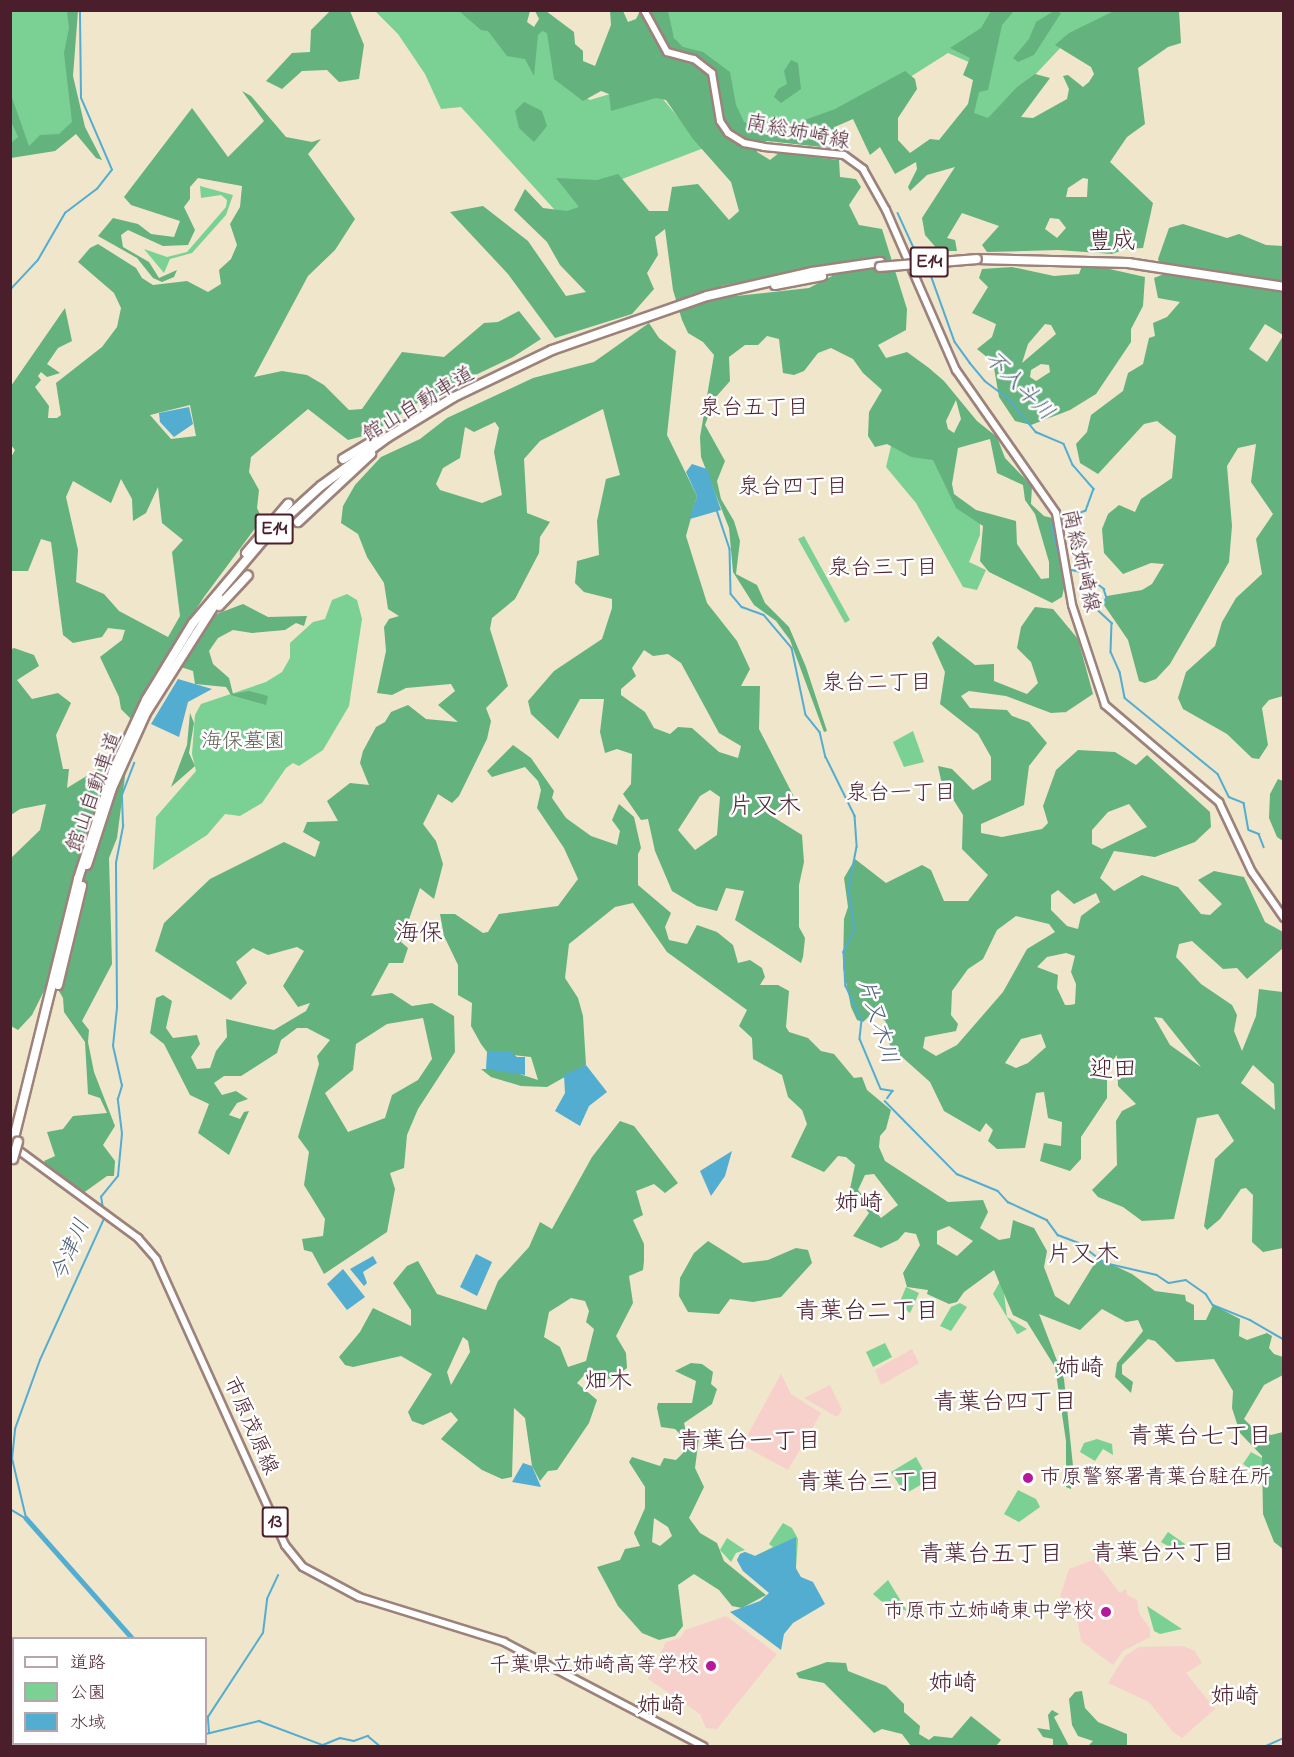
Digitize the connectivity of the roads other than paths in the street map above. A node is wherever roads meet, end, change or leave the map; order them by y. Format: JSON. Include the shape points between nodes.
{"nodes":[{"id":1,"x":644,"y":10,"type":"edge"},
{"id":2,"x":978,"y":257,"type":"junction"},
{"id":3,"x":880,"y":265,"type":"junction"},
{"id":4,"x":1284,"y":282,"type":"edge"},
{"id":5,"x":1284,"y":287,"type":"edge"},
{"id":6,"x":436,"y":408,"type":"junction"},
{"id":7,"x":371,"y":454,"type":"junction"},
{"id":8,"x":343,"y":459,"type":"dead end"},
{"id":9,"x":288,"y":504,"type":"dead end"},
{"id":10,"x":298,"y":522,"type":"dead end"},
{"id":11,"x":248,"y":575,"type":"dead end"},
{"id":12,"x":217,"y":593,"type":"junction"},
{"id":13,"x":197,"y":628,"type":"junction"},
{"id":14,"x":1284,"y":918,"type":"edge"},
{"id":15,"x":14,"y":1141,"type":"edge"},
{"id":16,"x":10,"y":1150,"type":"edge"},
{"id":17,"x":12,"y":1163,"type":"edge"},
{"id":18,"x":704,"y":1746,"type":"edge"}],
"edges":[{"from":1,"to":14,"type":"main road","name":"南総姉崎線","via":[[667,52],[694,59],[712,73],[718,89],[720,121],[728,134],[764,147],[844,155],[862,169],[886,210],[956,370],[1056,513],[1072,605],[1105,705],[1219,802],[1252,872]]},
{"from":2,"to":3,"type":"highway","name":"館山自動車道","number":"E14","bridge":true},
{"from":2,"to":4,"type":"highway","name":"館山自動車道","number":"E14","via":[[1128,258]]},
{"from":2,"to":5,"type":"highway","name":"館山自動車道","number":"E14","via":[[1118,262]]},
{"from":3,"to":6,"type":"highway","name":"館山自動車道","number":"E14","via":[[788,277],[657,311],[552,350]]},
{"from":3,"to":7,"type":"highway","name":"館山自動車道","number":"E14","via":[[747,291],[600,336],[478,390]]},
{"from":6,"to":8,"type":"highway"},
{"from":6,"to":12,"type":"highway","name":"館山自動車道","number":"E14","via":[[378,443],[321,486],[269,533]]},
{"from":7,"to":10,"type":"highway"},
{"from":7,"to":13,"type":"highway","name":"館山自動車道","number":"E14","via":[[278,531]]},
{"from":9,"to":12,"type":"highway"},
{"from":11,"to":13,"type":"highway"},
{"from":12,"to":15,"type":"highway","name":"館山自動車道","number":"E14","via":[[153,687],[107,787],[78,879]]},
{"from":13,"to":15,"type":"highway","name":"館山自動車道","number":"E14","via":[[146,713],[104,812]]},
{"from":15,"to":16,"type":"highway","name":"館山自動車道","number":"E14"},
{"from":15,"to":17,"type":"highway","name":"館山自動車道","number":"E14","bridge":true},
{"from":15,"to":18,"type":"main road","name":"市原茂原線","number":"13","via":[[142,1242],[159,1264],[285,1545],[303,1567],[359,1597],[504,1642]]}]}
